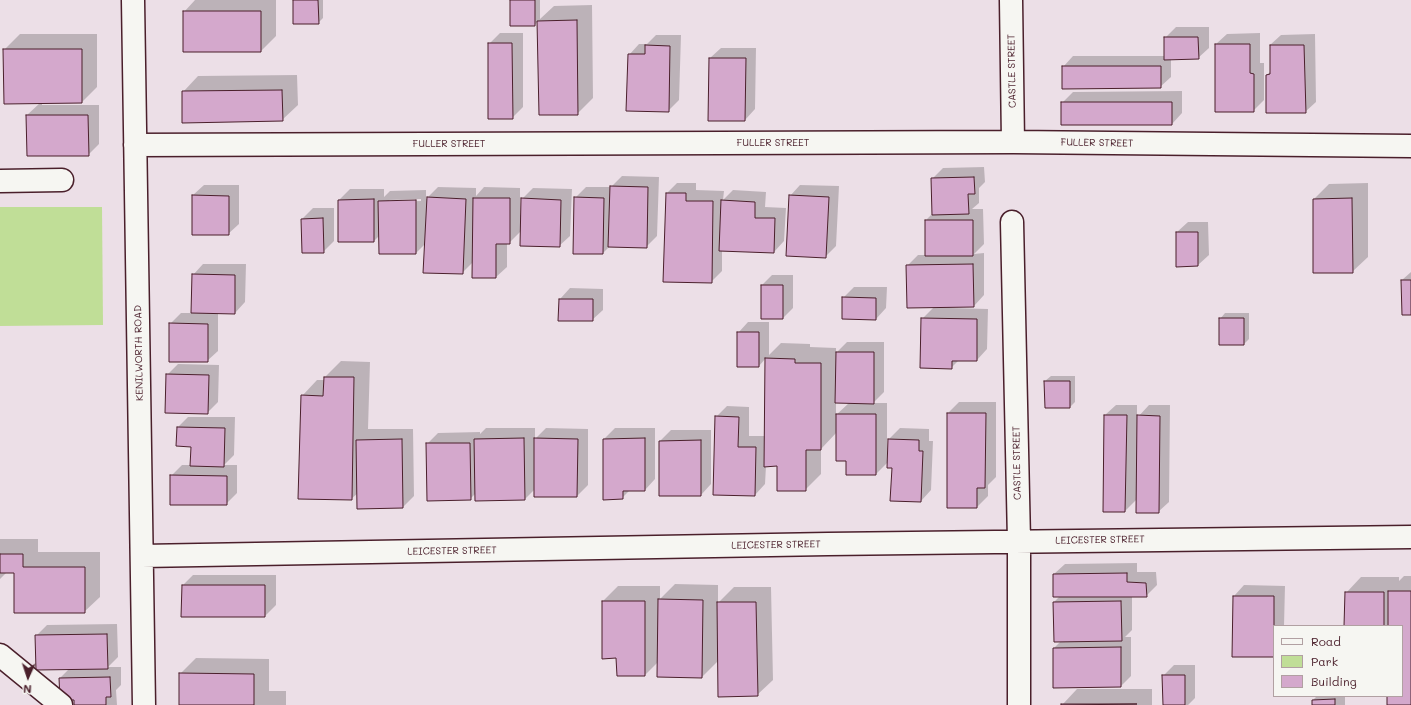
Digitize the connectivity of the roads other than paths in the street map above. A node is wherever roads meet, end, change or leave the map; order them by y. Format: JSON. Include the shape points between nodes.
{"nodes":[{"id":1,"x":133,"y":0,"type":"edge"},
{"id":2,"x":1011,"y":0,"type":"edge"},
{"id":3,"x":1013,"y":142,"type":"junction"},
{"id":4,"x":135,"y":146,"type":"junction"},
{"id":5,"x":1411,"y":146,"type":"edge"},
{"id":6,"x":62,"y":180,"type":"dead end"},
{"id":7,"x":0,"y":181,"type":"edge"},
{"id":8,"x":1012,"y":222,"type":"dead end"},
{"id":9,"x":1411,"y":537,"type":"edge"},
{"id":10,"x":1019,"y":541,"type":"junction"},
{"id":11,"x":142,"y":556,"type":"junction"},
{"id":12,"x":0,"y":655,"type":"edge"},
{"id":13,"x":61,"y":705,"type":"edge"},
{"id":14,"x":144,"y":705,"type":"edge"},
{"id":15,"x":1019,"y":705,"type":"edge"}],
"edges":[{"from":1,"to":4,"type":"street","name":"KENILWORTH ROAD"},
{"from":2,"to":3,"type":"street","name":"CASTLE STREET"},
{"from":3,"to":4,"type":"street","name":"FULLER STREET"},
{"from":3,"to":5,"type":"street","name":"FULLER STREET"},
{"from":4,"to":11,"type":"street","name":"KENILWORTH ROAD"},
{"from":6,"to":7,"type":"street"},
{"from":8,"to":10,"type":"street","name":"CASTLE STREET"},
{"from":9,"to":10,"type":"street","name":"LEICESTER STREET"},
{"from":10,"to":11,"type":"street","name":"LEICESTER STREET"},
{"from":10,"to":15,"type":"street","name":"CASTLE STREET"},
{"from":11,"to":14,"type":"street","name":"KENILWORTH ROAD"},
{"from":12,"to":13,"type":"street"}]}
